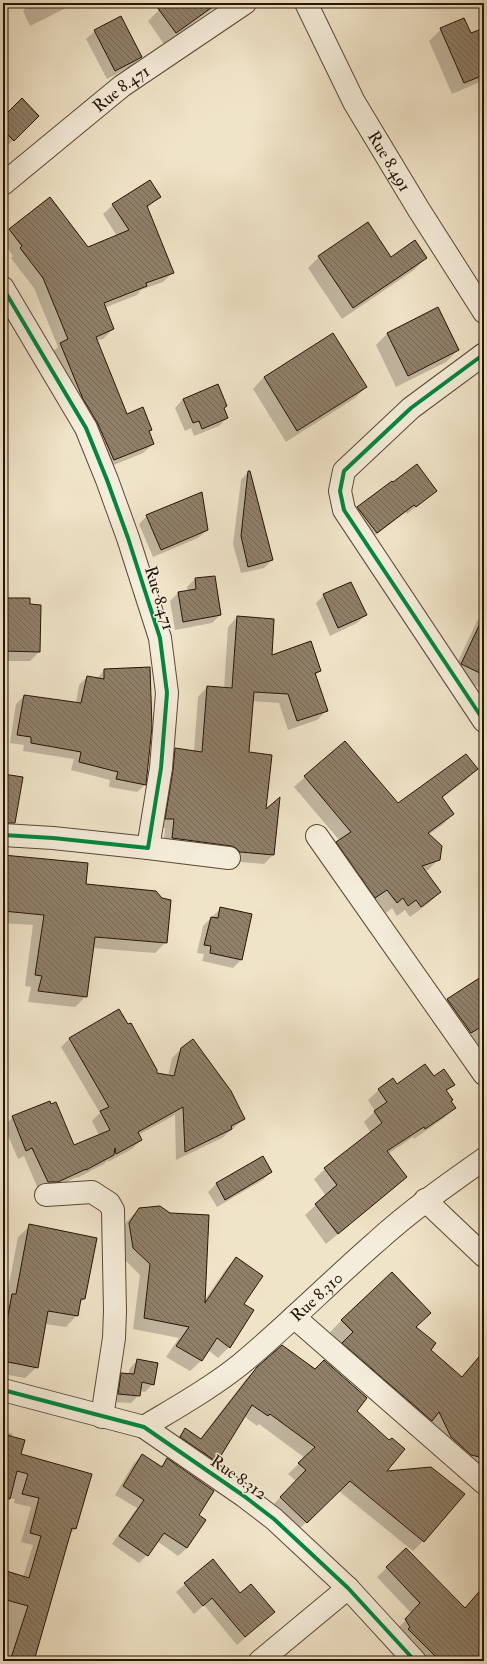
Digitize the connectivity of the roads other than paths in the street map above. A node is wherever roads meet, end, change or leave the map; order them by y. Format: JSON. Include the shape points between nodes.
{"nodes":[{"id":1,"x":245,"y":3,"type":"edge"},
{"id":2,"x":306,"y":3,"type":"edge"},
{"id":3,"x":3,"y":184,"type":"edge"},
{"id":4,"x":3,"y":288,"type":"edge"},
{"id":5,"x":484,"y":312,"type":"edge"},
{"id":6,"x":484,"y":354,"type":"edge"},
{"id":7,"x":484,"y":721,"type":"edge"},
{"id":8,"x":3,"y":835,"type":"edge"},
{"id":9,"x":317,"y":836,"type":"dead end"},
{"id":10,"x":148,"y":848,"type":"junction"},
{"id":11,"x":229,"y":858,"type":"dead end"},
{"id":12,"x":484,"y":1074,"type":"edge"},
{"id":13,"x":484,"y":1159,"type":"edge"},
{"id":14,"x":46,"y":1195,"type":"dead end"},
{"id":15,"x":425,"y":1200,"type":"junction"},
{"id":16,"x":484,"y":1256,"type":"edge"},
{"id":17,"x":294,"y":1317,"type":"junction"},
{"id":18,"x":3,"y":1390,"type":"edge"},
{"id":19,"x":102,"y":1417,"type":"junction"},
{"id":20,"x":144,"y":1427,"type":"junction"},
{"id":21,"x":484,"y":1483,"type":"edge"},
{"id":22,"x":348,"y":1588,"type":"junction"},
{"id":23,"x":260,"y":1661,"type":"edge"},
{"id":24,"x":414,"y":1661,"type":"edge"}],
"edges":[{"from":1,"to":3,"type":"street","name":"Rue 8.471","via":[[122,86]]},
{"from":2,"to":5,"type":"street","name":"Rue 8.491","via":[[354,102]]},
{"from":4,"to":10,"type":"street","name":"Rue 8.471","via":[[86,428],[122,523],[160,638],[167,693],[161,768]]},
{"from":6,"to":7,"type":"street","via":[[411,408],[344,471],[340,491],[344,510]]},
{"from":8,"to":10,"type":"street"},
{"from":9,"to":12,"type":"street"},
{"from":10,"to":11,"type":"street"},
{"from":13,"to":15,"type":"street","name":"Rue 8.310"},
{"from":14,"to":19,"type":"street","via":[[92,1192],[109,1203],[113,1210],[114,1331]]},
{"from":15,"to":16,"type":"street"},
{"from":15,"to":17,"type":"street","name":"Rue 8.310"},
{"from":17,"to":20,"type":"street","name":"Rue 8.310","via":[[240,1364],[201,1393]]},
{"from":17,"to":21,"type":"street"},
{"from":18,"to":19,"type":"street","name":"Rue 8.312"},
{"from":19,"to":20,"type":"street","name":"Rue 8.312"},
{"from":20,"to":22,"type":"street","name":"Rue 8.312","via":[[274,1519]]},
{"from":22,"to":23,"type":"street"},
{"from":22,"to":24,"type":"street","name":"Rue 8.312"}]}
